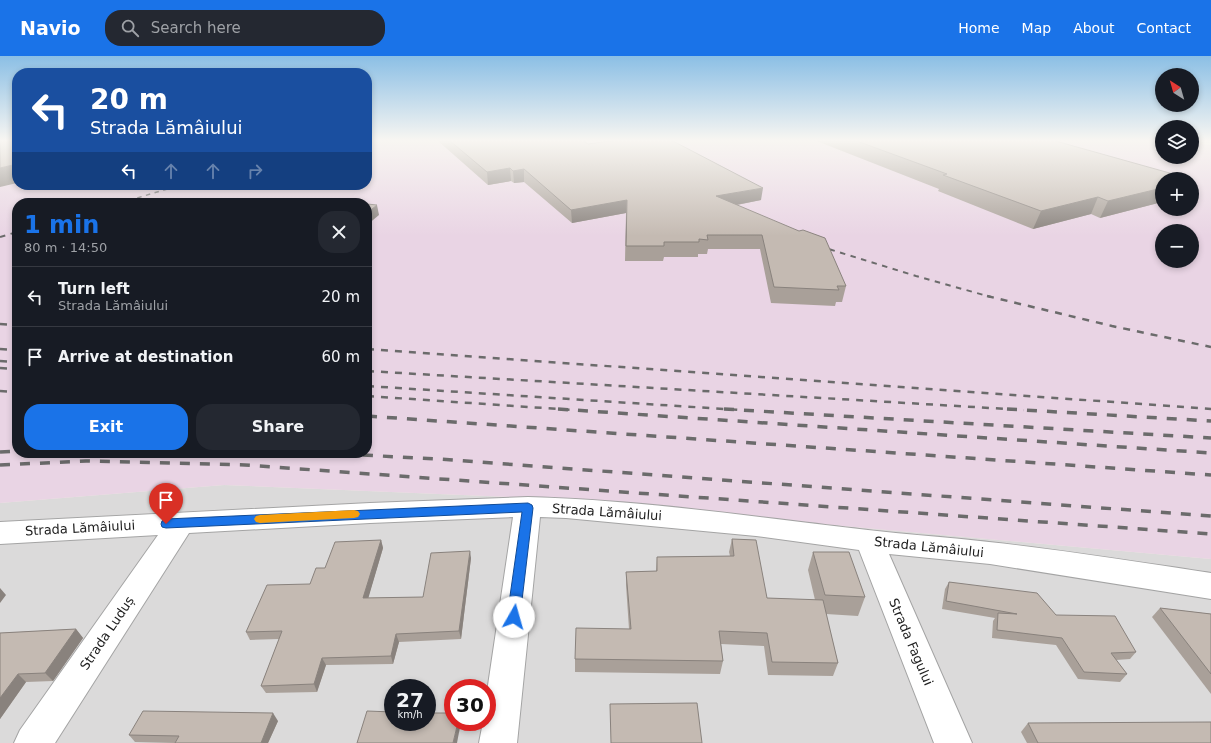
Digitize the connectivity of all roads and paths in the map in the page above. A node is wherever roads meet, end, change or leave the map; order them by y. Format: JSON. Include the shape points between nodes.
{"nodes":[{"id":1,"x":528,"y":508,"type":"junction"},
{"id":2,"x":181,"y":523,"type":"junction"},
{"id":3,"x":0,"y":533,"type":"edge"},
{"id":4,"x":869,"y":541,"type":"junction"},
{"id":5,"x":1211,"y":586,"type":"edge"},
{"id":6,"x":33,"y":743,"type":"edge"},
{"id":7,"x":498,"y":743,"type":"edge"},
{"id":8,"x":952,"y":743,"type":"edge"}],
"edges":[{"from":1,"to":2,"type":"street","name":"Strada Lămâiului"},
{"from":1,"to":4,"type":"street","name":"Strada Lămâiului","via":[[566,508],[653,515]]},
{"from":1,"to":7,"type":"street"},
{"from":2,"to":3,"type":"street","name":"Strada Lămâiului"},
{"from":2,"to":6,"type":"street","name":"Strada Luduș"},
{"from":4,"to":5,"type":"street","name":"Strada Lămâiului","via":[[1076,564]]},
{"from":4,"to":8,"type":"street","name":"Strada Fagului"}]}
